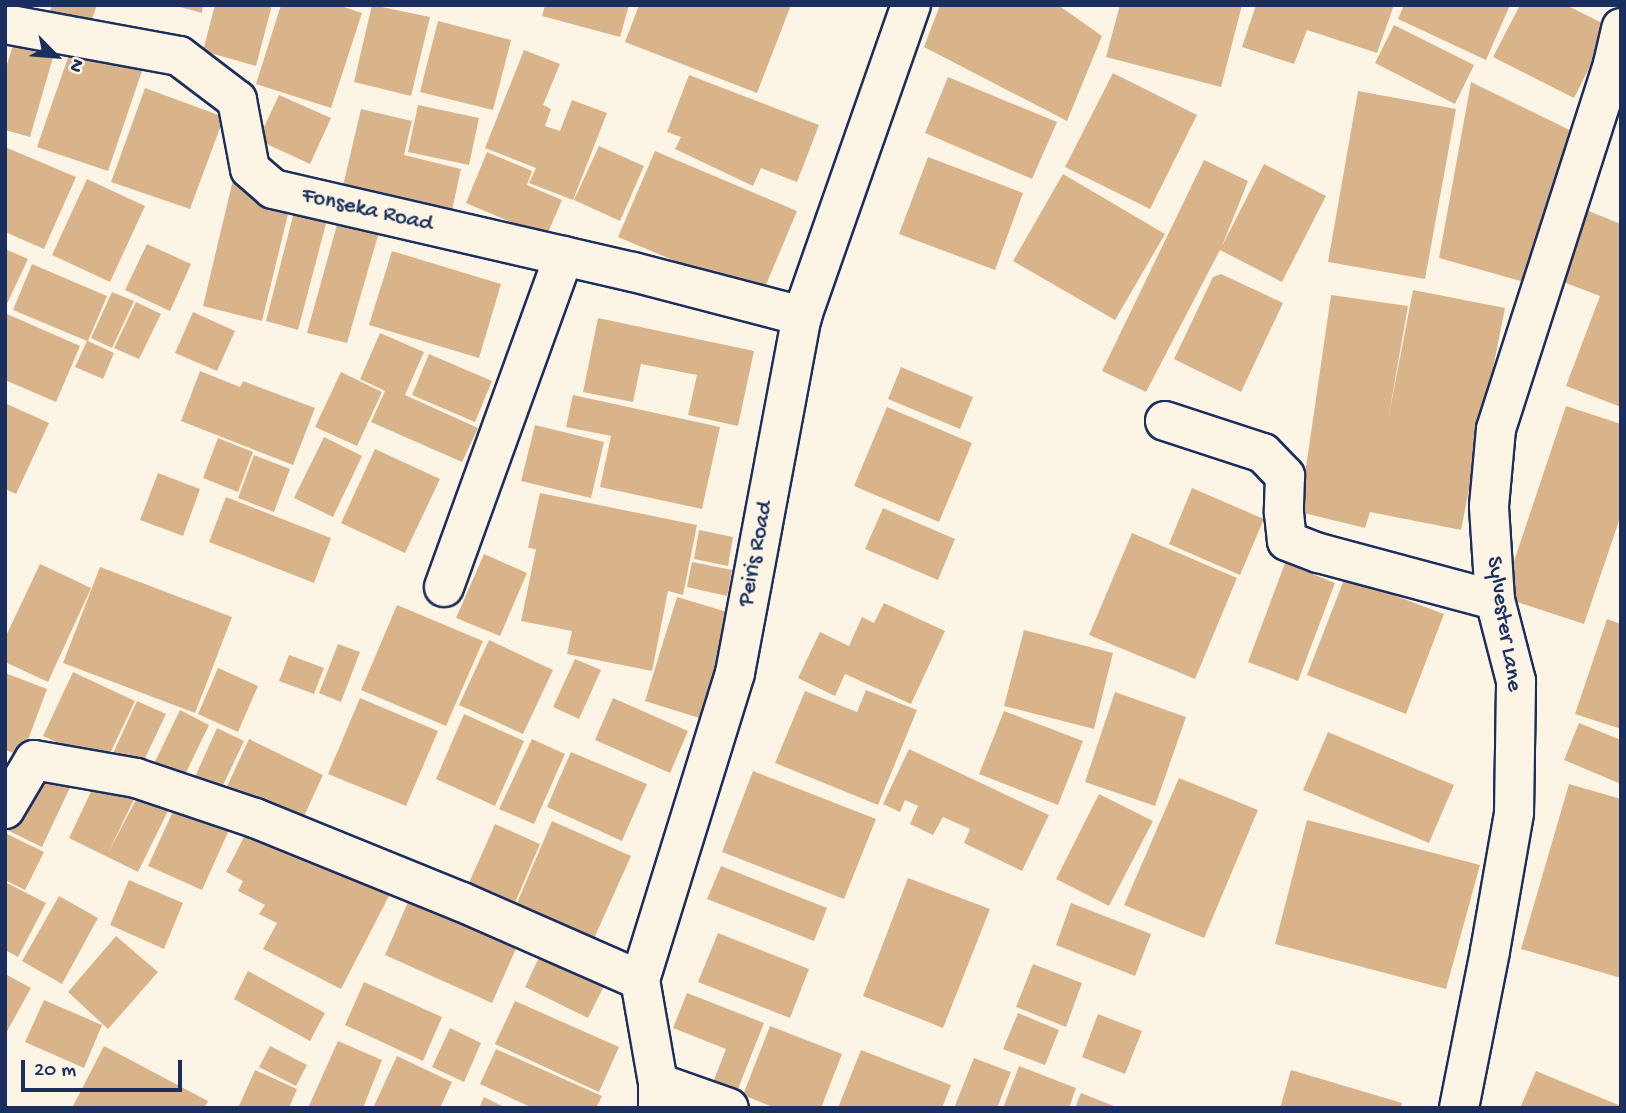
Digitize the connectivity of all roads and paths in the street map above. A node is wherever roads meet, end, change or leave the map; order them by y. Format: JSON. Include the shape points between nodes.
{"nodes":[{"id":1,"x":911,"y":5,"type":"edge"},
{"id":2,"x":5,"y":24,"type":"edge"},
{"id":3,"x":1621,"y":29,"type":"edge"},
{"id":4,"x":564,"y":257,"type":"junction"},
{"id":5,"x":802,"y":316,"type":"junction"},
{"id":6,"x":1165,"y":421,"type":"dead end"},
{"id":7,"x":444,"y":587,"type":"dead end"},
{"id":8,"x":1495,"y":600,"type":"junction"},
{"id":9,"x":5,"y":809,"type":"edge"},
{"id":10,"x":640,"y":980,"type":"junction"},
{"id":11,"x":658,"y":1096,"type":"edge"},
{"id":12,"x":729,"y":1108,"type":"edge"},
{"id":13,"x":1459,"y":1108,"type":"edge"}],
"edges":[{"from":1,"to":5,"type":"street","name":"Peiris Road"},
{"from":2,"to":4,"type":"street","name":"Fonseka Road","via":[[178,56],[237,100],[250,169],[273,189]]},
{"from":3,"to":8,"type":"street","name":"Sylvester Lane","via":[[1496,429],[1489,506]]},
{"from":4,"to":5,"type":"street","name":"Fonseka Road"},
{"from":4,"to":7,"type":"street"},
{"from":5,"to":10,"type":"street","name":"Peiris Road","via":[[735,673]]},
{"from":6,"to":8,"type":"street","via":[[1263,453],[1285,476],[1287,541]]},
{"from":8,"to":13,"type":"street","name":"Sylvester Lane","via":[[1516,681],[1514,813]]},
{"from":9,"to":10,"type":"street","via":[[34,761],[136,778],[294,833]]},
{"from":10,"to":11,"type":"street","name":"Peiris Road"},
{"from":11,"to":12,"type":"street"}]}
